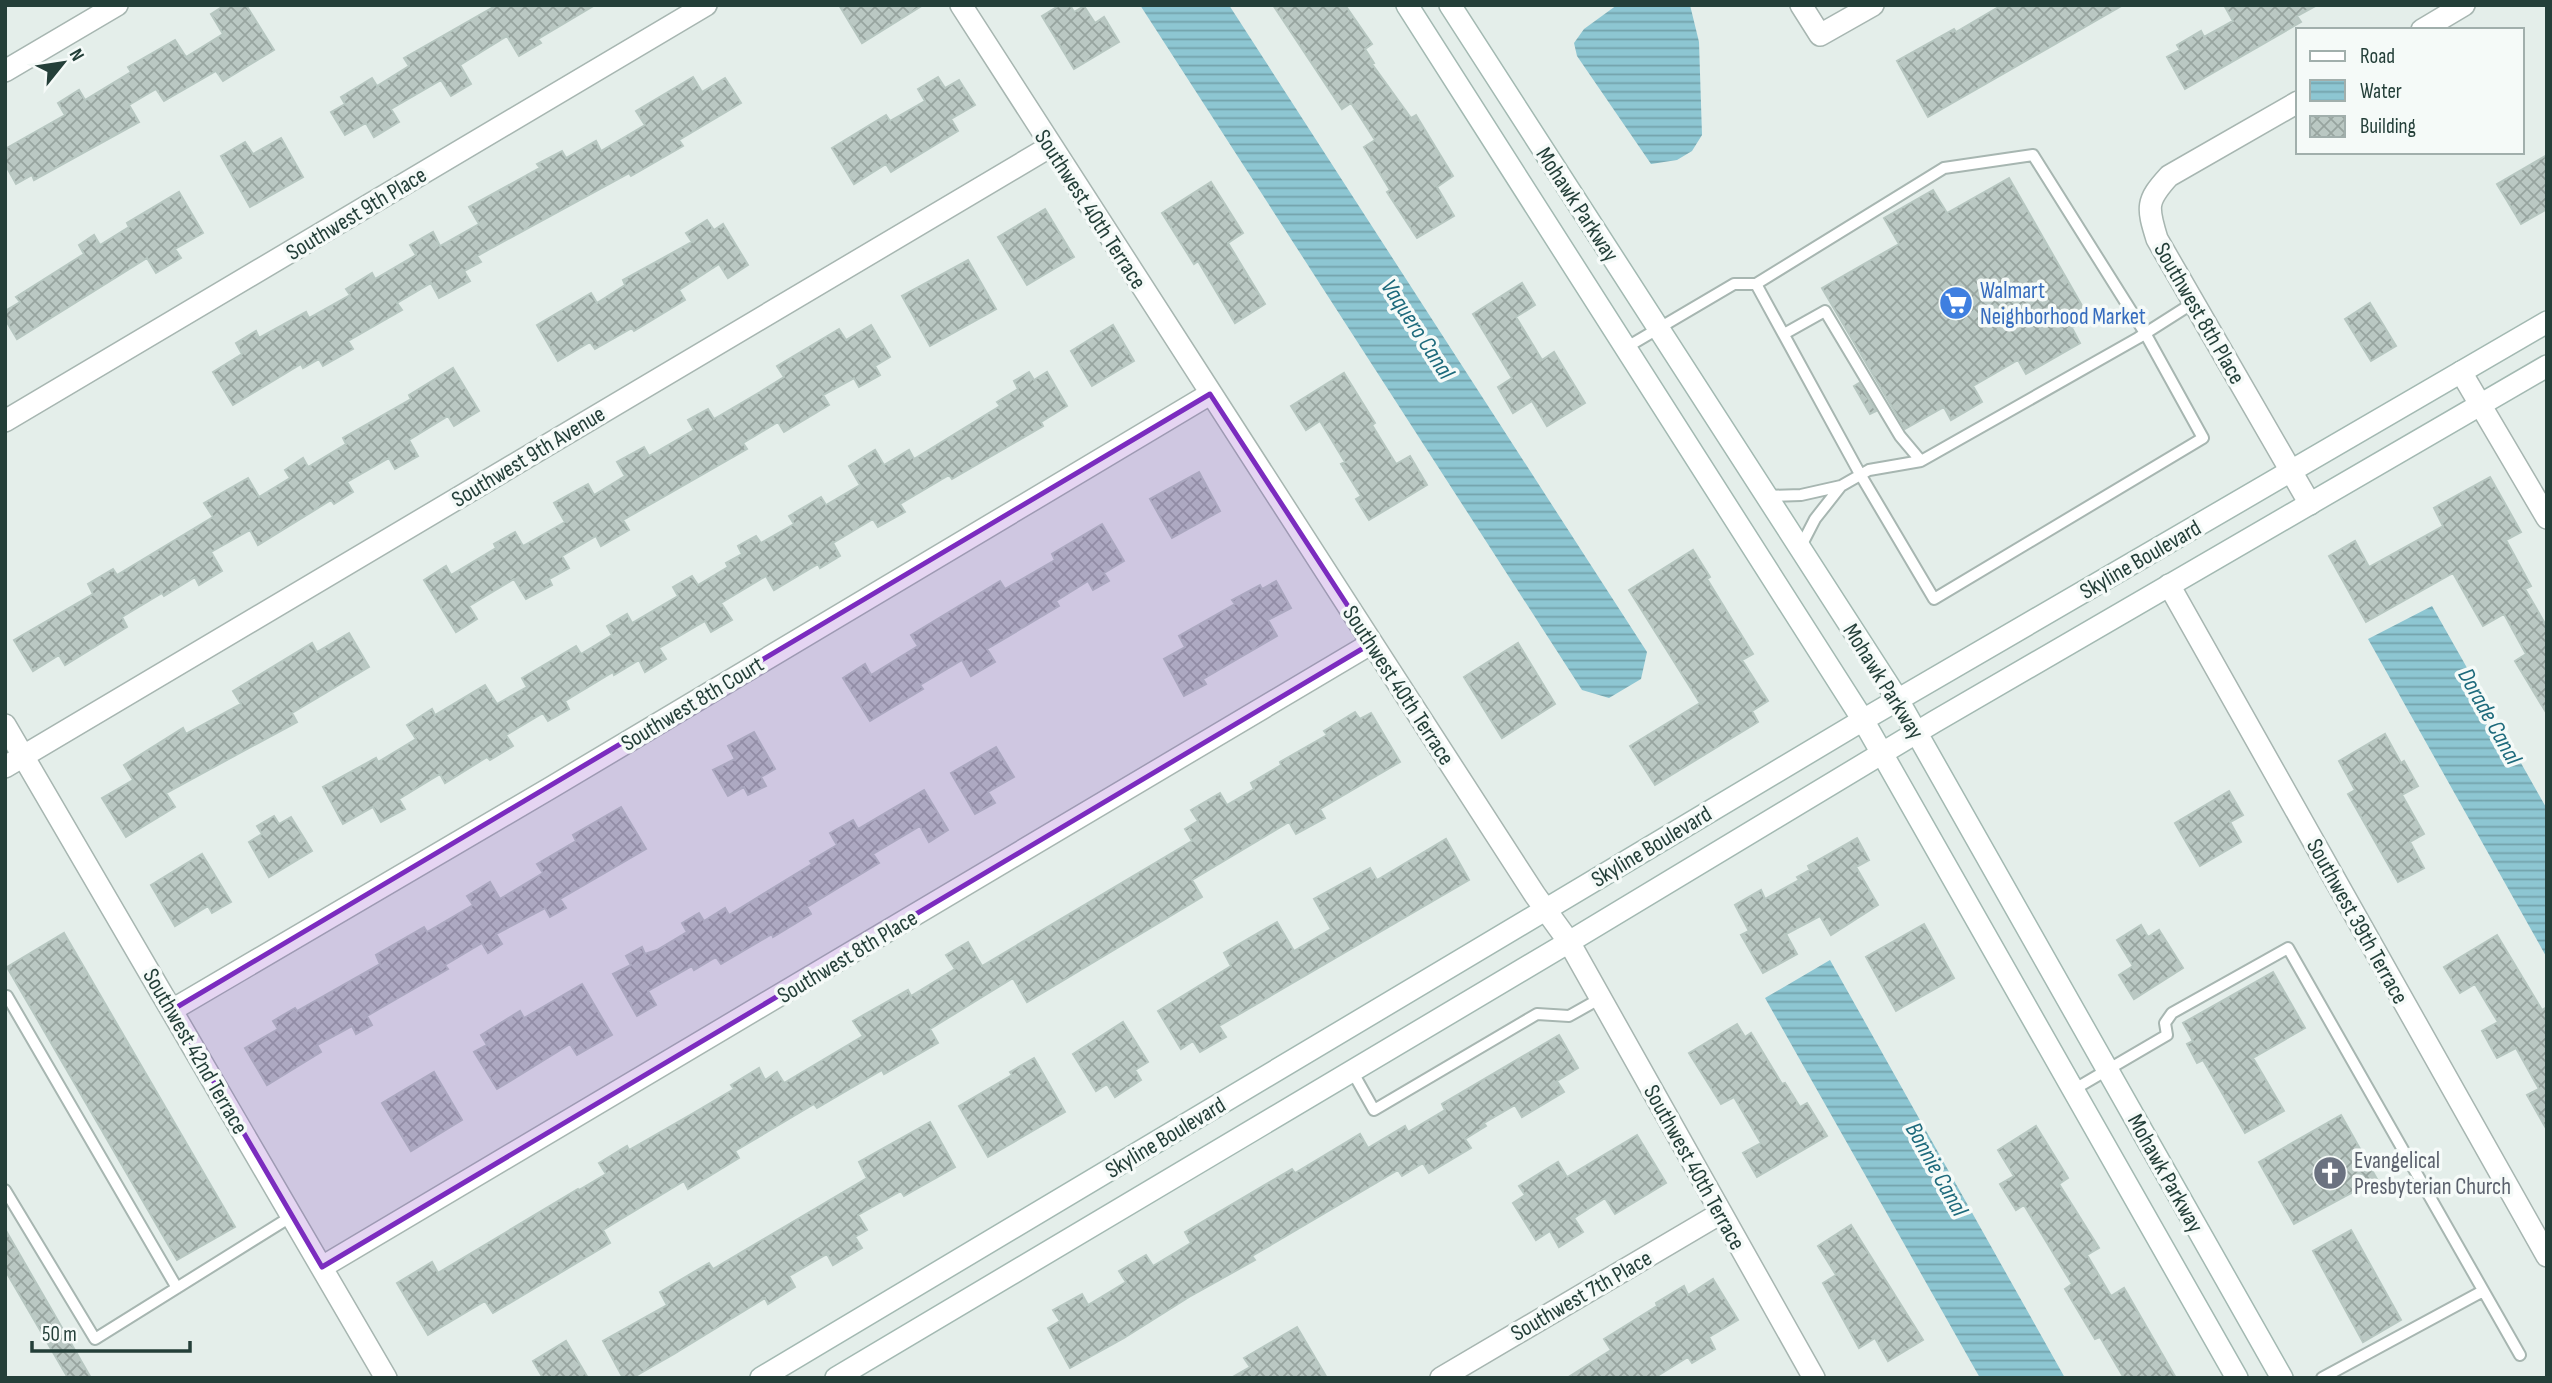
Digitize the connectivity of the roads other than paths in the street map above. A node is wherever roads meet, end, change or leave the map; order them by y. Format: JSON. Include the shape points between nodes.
{"nodes":[{"id":1,"x":117,"y":5,"type":"edge"},
{"id":2,"x":706,"y":5,"type":"edge"},
{"id":3,"x":961,"y":5,"type":"edge"},
{"id":4,"x":1407,"y":5,"type":"edge"},
{"id":5,"x":1450,"y":5,"type":"edge"},
{"id":6,"x":1801,"y":5,"type":"edge"},
{"id":7,"x":1873,"y":5,"type":"edge"},
{"id":8,"x":2464,"y":5,"type":"edge"},
{"id":9,"x":2425,"y":28,"type":"edge"},
{"id":10,"x":5,"y":71,"type":"edge"},
{"id":11,"x":2296,"y":103,"type":"edge"},
{"id":12,"x":1051,"y":146,"type":"junction"},
{"id":13,"x":1756,"y":284,"type":"junction"},
{"id":14,"x":2193,"y":303,"type":"junction"},
{"id":15,"x":2547,"y":322,"type":"edge"},
{"id":16,"x":1658,"y":328,"type":"junction"},
{"id":17,"x":2146,"y":333,"type":"junction"},
{"id":18,"x":1784,"y":334,"type":"junction"},
{"id":19,"x":1627,"y":347,"type":"junction"},
{"id":20,"x":2547,"y":366,"type":"edge"},
{"id":21,"x":2461,"y":372,"type":"junction"},
{"id":22,"x":1210,"y":394,"type":"junction"},
{"id":23,"x":2481,"y":404,"type":"junction"},
{"id":24,"x":5,"y":421,"type":"edge"},
{"id":25,"x":1921,"y":461,"type":"junction"},
{"id":26,"x":2290,"y":472,"type":"junction"},
{"id":27,"x":1860,"y":474,"type":"junction"},
{"id":28,"x":1840,"y":486,"type":"junction"},
{"id":29,"x":1766,"y":496,"type":"junction"},
{"id":30,"x":2310,"y":504,"type":"junction"},
{"id":31,"x":2547,"y":518,"type":"edge"},
{"id":32,"x":1800,"y":548,"type":"junction"},
{"id":33,"x":2169,"y":585,"type":"junction"},
{"id":34,"x":1371,"y":643,"type":"junction"},
{"id":35,"x":1898,"y":700,"type":"junction"},
{"id":36,"x":1863,"y":720,"type":"junction"},
{"id":37,"x":5,"y":725,"type":"edge"},
{"id":38,"x":1917,"y":733,"type":"junction"},
{"id":39,"x":1881,"y":754,"type":"junction"},
{"id":40,"x":14,"y":762,"type":"edge"},
{"id":41,"x":1546,"y":908,"type":"junction"},
{"id":42,"x":1569,"y":942,"type":"junction"},
{"id":43,"x":5,"y":997,"type":"edge"},
{"id":44,"x":1601,"y":998,"type":"junction"},
{"id":45,"x":172,"y":1010,"type":"junction"},
{"id":46,"x":2108,"y":1070,"type":"junction"},
{"id":47,"x":1352,"y":1071,"type":"junction"},
{"id":48,"x":2073,"y":1090,"type":"junction"},
{"id":49,"x":5,"y":1189,"type":"edge"},
{"id":50,"x":1721,"y":1213,"type":"junction"},
{"id":51,"x":292,"y":1216,"type":"junction"},
{"id":52,"x":2547,"y":1256,"type":"edge"},
{"id":53,"x":322,"y":1267,"type":"junction"},
{"id":54,"x":177,"y":1287,"type":"junction"},
{"id":55,"x":2483,"y":1291,"type":"junction"},
{"id":56,"x":2520,"y":1355,"type":"dead end"},
{"id":57,"x":386,"y":1378,"type":"edge"},
{"id":58,"x":761,"y":1378,"type":"edge"},
{"id":59,"x":836,"y":1378,"type":"edge"},
{"id":60,"x":1441,"y":1378,"type":"edge"},
{"id":61,"x":1814,"y":1378,"type":"edge"},
{"id":62,"x":2237,"y":1378,"type":"edge"},
{"id":63,"x":2281,"y":1378,"type":"edge"},
{"id":64,"x":2322,"y":1378,"type":"edge"}],
"edges":[{"from":1,"to":10,"type":"street"},
{"from":2,"to":24,"type":"street","name":"Southwest 9th Place"},
{"from":3,"to":12,"type":"street","name":"Southwest 40th Terrace"},
{"from":4,"to":19,"type":"street","name":"Mohawk Parkway"},
{"from":5,"to":16,"type":"street","name":"Mohawk Parkway"},
{"from":6,"to":7,"type":"street","via":[[1820,35]]},
{"from":8,"to":9,"type":"street"},
{"from":11,"to":14,"type":"street","name":"Southwest 8th Place","via":[[2169,176],[2153,194],[2150,216],[2157,239]]},
{"from":12,"to":22,"type":"street","name":"Southwest 40th Terrace"},
{"from":12,"to":40,"type":"street","name":"Southwest 9th Avenue"},
{"from":13,"to":16,"type":"lane","via":[[1734,284]]},
{"from":13,"to":17,"type":"lane","via":[[1944,169],[2034,155]]},
{"from":13,"to":18,"type":"lane"},
{"from":14,"to":17,"type":"lane"},
{"from":14,"to":26,"type":"street","name":"Southwest 8th Place"},
{"from":15,"to":21,"type":"street","name":"Skyline Boulevard"},
{"from":16,"to":19,"type":"lane"},
{"from":16,"to":29,"type":"street","name":"Mohawk Parkway"},
{"from":17,"to":25,"type":"lane"},
{"from":17,"to":27,"type":"lane","via":[[2203,438],[1934,599]]},
{"from":18,"to":25,"type":"lane","via":[[1825,311],[1900,436]]},
{"from":18,"to":27,"type":"lane"},
{"from":19,"to":36,"type":"street","name":"Mohawk Parkway"},
{"from":20,"to":23,"type":"street","name":"Skyline Boulevard"},
{"from":21,"to":23,"type":"street"},
{"from":21,"to":26,"type":"street","name":"Skyline Boulevard"},
{"from":22,"to":34,"type":"street","name":"Southwest 40th Terrace"},
{"from":22,"to":45,"type":"street","name":"Southwest 8th Court"},
{"from":23,"to":30,"type":"street","name":"Skyline Boulevard"},
{"from":23,"to":31,"type":"street"},
{"from":25,"to":27,"type":"lane"},
{"from":26,"to":30,"type":"street","name":"Southwest 8th Place"},
{"from":26,"to":35,"type":"street","name":"Skyline Boulevard"},
{"from":27,"to":28,"type":"lane"},
{"from":28,"to":29,"type":"lane","via":[[1801,495]]},
{"from":28,"to":32,"type":"lane"},
{"from":29,"to":32,"type":"street","name":"Mohawk Parkway"},
{"from":30,"to":33,"type":"street","name":"Skyline Boulevard"},
{"from":32,"to":35,"type":"street","name":"Mohawk Parkway"},
{"from":33,"to":38,"type":"street","name":"Skyline Boulevard"},
{"from":33,"to":52,"type":"street","name":"Southwest 39th Terrace"},
{"from":34,"to":41,"type":"street","name":"Southwest 40th Terrace"},
{"from":34,"to":53,"type":"street","name":"Southwest 8th Place"},
{"from":35,"to":36,"type":"street","name":"Skyline Boulevard"},
{"from":35,"to":38,"type":"street","name":"Mohawk Parkway"},
{"from":36,"to":39,"type":"street","name":"Mohawk Parkway"},
{"from":36,"to":41,"type":"street","name":"Skyline Boulevard"},
{"from":37,"to":40,"type":"street","name":"Southwest 42nd Terrace"},
{"from":38,"to":39,"type":"street","name":"Skyline Boulevard"},
{"from":38,"to":46,"type":"street","name":"Mohawk Parkway"},
{"from":39,"to":42,"type":"street","name":"Skyline Boulevard"},
{"from":39,"to":48,"type":"street","name":"Mohawk Parkway"},
{"from":40,"to":45,"type":"street","name":"Southwest 42nd Terrace"},
{"from":41,"to":42,"type":"street","name":"Southwest 40th Terrace"},
{"from":41,"to":58,"type":"street","name":"Skyline Boulevard"},
{"from":42,"to":44,"type":"street","name":"Southwest 40th Terrace"},
{"from":42,"to":47,"type":"street","name":"Skyline Boulevard"},
{"from":43,"to":54,"type":"lane"},
{"from":44,"to":47,"type":"lane","via":[[1569,1017],[1537,1014],[1374,1110]]},
{"from":44,"to":50,"type":"street","name":"Southwest 40th Terrace"},
{"from":45,"to":51,"type":"street","name":"Southwest 42nd Terrace"},
{"from":46,"to":48,"type":"lane"},
{"from":46,"to":55,"type":"lane","via":[[2167,1035],[2165,1023],[2172,1013],[2288,948]]},
{"from":46,"to":63,"type":"street","name":"Mohawk Parkway"},
{"from":47,"to":59,"type":"street","name":"Skyline Boulevard"},
{"from":48,"to":62,"type":"street","name":"Mohawk Parkway"},
{"from":49,"to":54,"type":"lane","via":[[95,1339]]},
{"from":50,"to":60,"type":"street","name":"Southwest 7th Place"},
{"from":50,"to":61,"type":"street","name":"Southwest 40th Terrace"},
{"from":51,"to":53,"type":"street","name":"Southwest 42nd Terrace"},
{"from":51,"to":54,"type":"lane"},
{"from":53,"to":57,"type":"street","name":"Southwest 42nd Terrace"},
{"from":55,"to":56,"type":"lane"},
{"from":55,"to":64,"type":"lane"}]}
